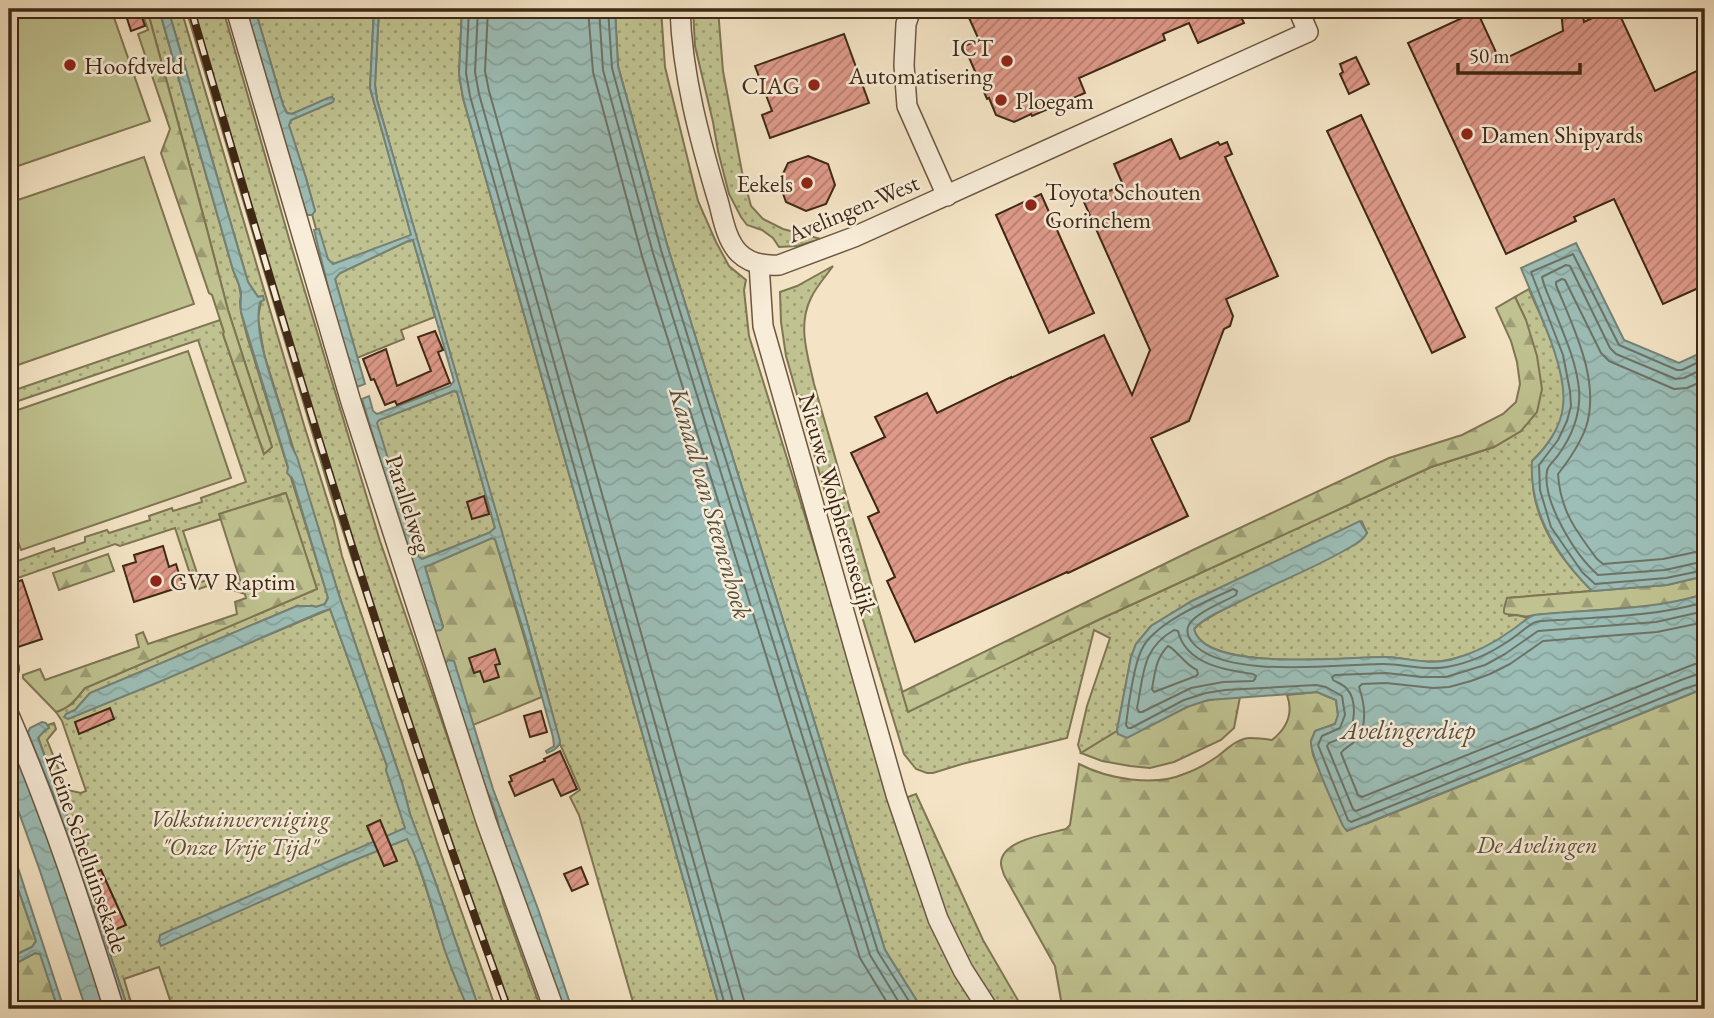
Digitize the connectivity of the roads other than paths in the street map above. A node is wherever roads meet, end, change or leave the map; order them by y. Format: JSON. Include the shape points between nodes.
{"nodes":[{"id":1,"x":236,"y":9,"type":"edge"},
{"id":2,"x":680,"y":9,"type":"edge"},
{"id":3,"x":911,"y":9,"type":"edge"},
{"id":4,"x":1298,"y":9,"type":"edge"},
{"id":5,"x":947,"y":196,"type":"junction"},
{"id":6,"x":759,"y":264,"type":"junction"},
{"id":7,"x":9,"y":715,"type":"edge"},
{"id":8,"x":114,"y":1009,"type":"edge"},
{"id":9,"x":554,"y":1009,"type":"edge"},
{"id":10,"x":988,"y":1009,"type":"edge"}],
"edges":[{"from":1,"to":9,"type":"street","name":"Parallelweg","via":[[351,402],[486,821]]},
{"from":2,"to":6,"type":"street","via":[[702,148],[726,229],[738,253]]},
{"from":3,"to":5,"type":"street","name":"Avelingen-West","via":[[904,65],[907,106]]},
{"from":4,"to":5,"type":"street","name":"Avelingen-West","via":[[1308,32]]},
{"from":5,"to":6,"type":"street","name":"Avelingen-West","via":[[779,265]]},
{"from":6,"to":10,"type":"street","name":"Nieuwe Wolpherensedijk","via":[[763,326],[886,763],[938,919]]},
{"from":7,"to":8,"type":"street","name":"Kleine Schelluinsekade","via":[[47,808]]}]}
